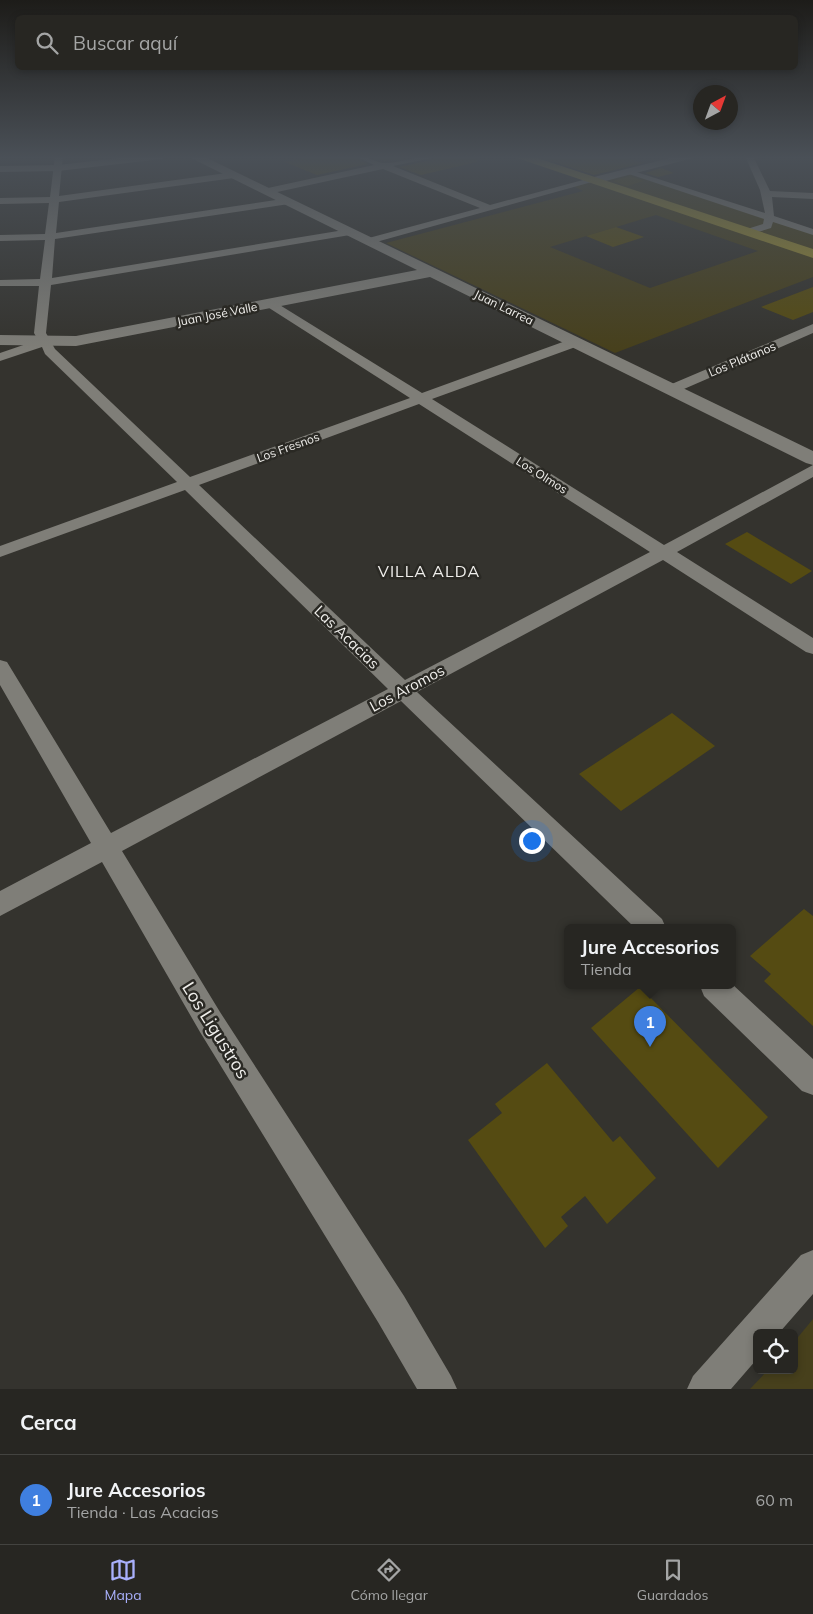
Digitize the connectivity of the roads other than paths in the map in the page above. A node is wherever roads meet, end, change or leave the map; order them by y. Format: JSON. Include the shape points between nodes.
{"nodes":[{"id":1,"x":51,"y":221,"type":"edge"},
{"id":2,"x":157,"y":221,"type":"edge"},
{"id":3,"x":328,"y":221,"type":"edge"},
{"id":4,"x":442,"y":221,"type":"edge"},
{"id":5,"x":715,"y":221,"type":"edge"},
{"id":6,"x":770,"y":221,"type":"edge"},
{"id":7,"x":779,"y":221,"type":"edge"},
{"id":8,"x":350,"y":232,"type":"junction"},
{"id":9,"x":748,"y":232,"type":"junction"},
{"id":10,"x":813,"y":232,"type":"edge"},
{"id":11,"x":50,"y":237,"type":"junction"},
{"id":12,"x":0,"y":238,"type":"edge"},
{"id":13,"x":369,"y":241,"type":"junction"},
{"id":14,"x":813,"y":254,"type":"edge"},
{"id":15,"x":432,"y":272,"type":"junction"},
{"id":16,"x":46,"y":282,"type":"junction"},
{"id":17,"x":0,"y":283,"type":"edge"},
{"id":18,"x":270,"y":303,"type":"junction"},
{"id":19,"x":813,"y":328,"type":"edge"},
{"id":20,"x":796,"y":336,"type":"junction"},
{"id":21,"x":0,"y":340,"type":"edge"},
{"id":22,"x":45,"y":342,"type":"junction"},
{"id":23,"x":576,"y":342,"type":"junction"},
{"id":24,"x":813,"y":343,"type":"edge"},
{"id":25,"x":0,"y":351,"type":"edge"},
{"id":26,"x":0,"y":357,"type":"edge"},
{"id":27,"x":672,"y":389,"type":"junction"},
{"id":28,"x":421,"y":398,"type":"junction"},
{"id":29,"x":813,"y":459,"type":"edge"},
{"id":30,"x":813,"y":470,"type":"edge"},
{"id":31,"x":187,"y":484,"type":"junction"},
{"id":32,"x":0,"y":552,"type":"edge"},
{"id":33,"x":664,"y":552,"type":"junction"},
{"id":34,"x":813,"y":647,"type":"edge"},
{"id":35,"x":0,"y":667,"type":"edge"},
{"id":36,"x":402,"y":691,"type":"junction"},
{"id":37,"x":107,"y":847,"type":"junction"},
{"id":38,"x":0,"y":904,"type":"edge"},
{"id":39,"x":649,"y":924,"type":"edge"},
{"id":40,"x":717,"y":989,"type":"edge"},
{"id":41,"x":813,"y":1080,"type":"edge"},
{"id":42,"x":813,"y":1267,"type":"edge"},
{"id":43,"x":438,"y":1389,"type":"edge"},
{"id":44,"x":706,"y":1389,"type":"edge"}],
"edges":[{"from":1,"to":11,"type":"street"},
{"from":2,"to":11,"type":"street"},
{"from":3,"to":8,"type":"street","name":"Juan Larrea"},
{"from":4,"to":13,"type":"street"},
{"from":5,"to":9,"type":"main road"},
{"from":6,"to":9,"type":"street","via":[[767,226]]},
{"from":7,"to":10,"type":"street"},
{"from":8,"to":13,"type":"street","name":"Juan Larrea"},
{"from":8,"to":16,"type":"street"},
{"from":9,"to":14,"type":"main road"},
{"from":11,"to":12,"type":"street"},
{"from":11,"to":16,"type":"street"},
{"from":13,"to":15,"type":"street","name":"Juan Larrea"},
{"from":15,"to":18,"type":"street","name":"Juan José Valle"},
{"from":15,"to":23,"type":"street","name":"Juan Larrea"},
{"from":16,"to":17,"type":"street"},
{"from":16,"to":22,"type":"street","via":[[40,333]]},
{"from":18,"to":22,"type":"street","name":"Juan José Valle","via":[[76,341]]},
{"from":18,"to":28,"type":"street","name":"Los Olmos"},
{"from":19,"to":20,"type":"street","name":"Los Plátanos"},
{"from":20,"to":24,"type":"street"},
{"from":20,"to":27,"type":"street","name":"Los Plátanos"},
{"from":21,"to":22,"type":"street","name":"Juan José Valle"},
{"from":22,"to":25,"type":"street"},
{"from":22,"to":26,"type":"street"},
{"from":22,"to":31,"type":"street","name":"Las Acacias","via":[[50,351]]},
{"from":23,"to":27,"type":"street","name":"Juan Larrea"},
{"from":23,"to":28,"type":"street","name":"Los Fresnos"},
{"from":27,"to":29,"type":"street","name":"Juan Larrea"},
{"from":28,"to":31,"type":"street","name":"Los Fresnos"},
{"from":28,"to":33,"type":"street","name":"Los Olmos"},
{"from":30,"to":33,"type":"street","name":"Los Aromos"},
{"from":31,"to":32,"type":"street","name":"Los Fresnos"},
{"from":31,"to":36,"type":"street","name":"Las Acacias"},
{"from":33,"to":34,"type":"street","name":"Los Olmos"},
{"from":33,"to":36,"type":"street","name":"Los Aromos"},
{"from":35,"to":37,"type":"street","name":"Los Ligustros"},
{"from":36,"to":37,"type":"street","name":"Los Aromos"},
{"from":36,"to":39,"type":"street","name":"Las Acacias"},
{"from":37,"to":38,"type":"street","name":"Los Aromos"},
{"from":37,"to":43,"type":"street","name":"Los Ligustros","via":[[210,1022],[391,1308]]},
{"from":40,"to":41,"type":"street"},
{"from":42,"to":44,"type":"street"}]}
